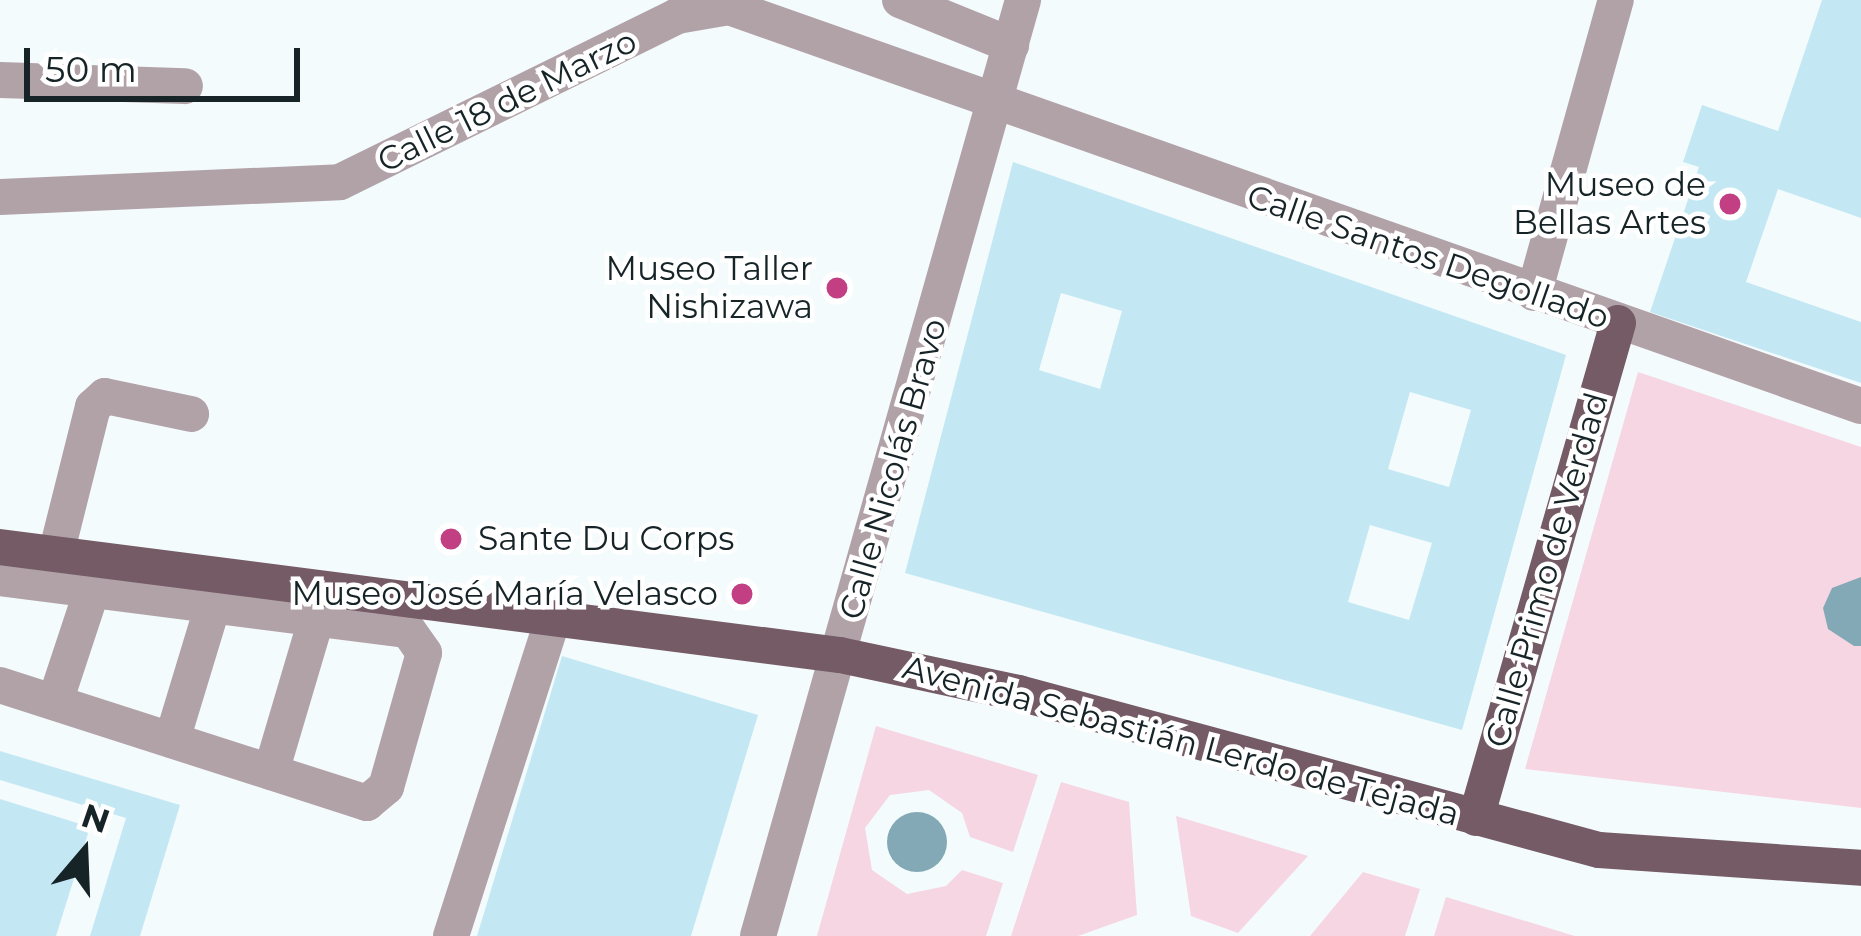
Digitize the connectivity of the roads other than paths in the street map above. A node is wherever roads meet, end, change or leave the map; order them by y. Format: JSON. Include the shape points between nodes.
{"nodes":[{"id":1,"x":900,"y":0,"type":"edge"},
{"id":2,"x":1024,"y":0,"type":"edge"},
{"id":3,"x":1616,"y":0,"type":"edge"},
{"id":4,"x":1011,"y":45,"type":"junction"},
{"id":5,"x":0,"y":80,"type":"edge"},
{"id":6,"x":185,"y":86,"type":"dead end"},
{"id":7,"x":995,"y":106,"type":"junction"},
{"id":8,"x":0,"y":197,"type":"edge"},
{"id":9,"x":1534,"y":293,"type":"junction"},
{"id":10,"x":1618,"y":322,"type":"junction"},
{"id":11,"x":1861,"y":406,"type":"edge"},
{"id":12,"x":191,"y":414,"type":"dead end"},
{"id":13,"x":0,"y":547,"type":"edge"},
{"id":14,"x":56,"y":554,"type":"junction"},
{"id":15,"x":0,"y":578,"type":"edge"},
{"id":16,"x":92,"y":590,"type":"junction"},
{"id":17,"x":213,"y":604,"type":"junction"},
{"id":18,"x":317,"y":617,"type":"junction"},
{"id":19,"x":553,"y":619,"type":"junction"},
{"id":20,"x":840,"y":655,"type":"junction"},
{"id":21,"x":0,"y":685,"type":"edge"},
{"id":22,"x":55,"y":702,"type":"junction"},
{"id":23,"x":172,"y":740,"type":"junction"},
{"id":24,"x":271,"y":772,"type":"junction"},
{"id":25,"x":1476,"y":818,"type":"junction"},
{"id":26,"x":1861,"y":868,"type":"edge"},
{"id":27,"x":451,"y":936,"type":"edge"},
{"id":28,"x":758,"y":936,"type":"edge"}],
"edges":[{"from":1,"to":4,"type":"street"},
{"from":2,"to":4,"type":"street","name":"Calle Nicolás Bravo"},
{"from":3,"to":9,"type":"street"},
{"from":4,"to":7,"type":"street","name":"Calle Nicolás Bravo"},
{"from":5,"to":6,"type":"street"},
{"from":7,"to":8,"type":"street","name":"Calle 18 de Marzo","via":[[745,9],[706,7],[340,182]]},
{"from":7,"to":9,"type":"street","name":"Calle Santos Degollado"},
{"from":7,"to":20,"type":"street","name":"Calle Nicolás Bravo"},
{"from":9,"to":10,"type":"street","name":"Calle Santos Degollado"},
{"from":10,"to":11,"type":"street","name":"Calle Santos Degollado"},
{"from":10,"to":25,"type":"main road","name":"Calle Primo de Verdad"},
{"from":12,"to":14,"type":"street","via":[[105,396],[93,407]]},
{"from":13,"to":14,"type":"main road","name":"Avenida Sebastián Lerdo de Tejada"},
{"from":14,"to":19,"type":"main road","name":"Avenida Sebastián Lerdo de Tejada"},
{"from":15,"to":16,"type":"street"},
{"from":16,"to":17,"type":"street"},
{"from":16,"to":22,"type":"street"},
{"from":17,"to":18,"type":"street"},
{"from":17,"to":23,"type":"street"},
{"from":18,"to":24,"type":"street"},
{"from":18,"to":24,"type":"street","via":[[408,629],[423,644],[392,765],[367,803]]},
{"from":19,"to":20,"type":"main road","name":"Avenida Sebastián Lerdo de Tejada"},
{"from":19,"to":27,"type":"street"},
{"from":20,"to":25,"type":"main road","name":"Avenida Sebastián Lerdo de Tejada","via":[[1018,693]]},
{"from":20,"to":28,"type":"street","name":"Calle Nicolás Bravo"},
{"from":21,"to":22,"type":"street"},
{"from":22,"to":23,"type":"street"},
{"from":23,"to":24,"type":"street"},
{"from":25,"to":26,"type":"main road","name":"Avenida Sebastián Lerdo de Tejada","via":[[1599,850]]}]}
